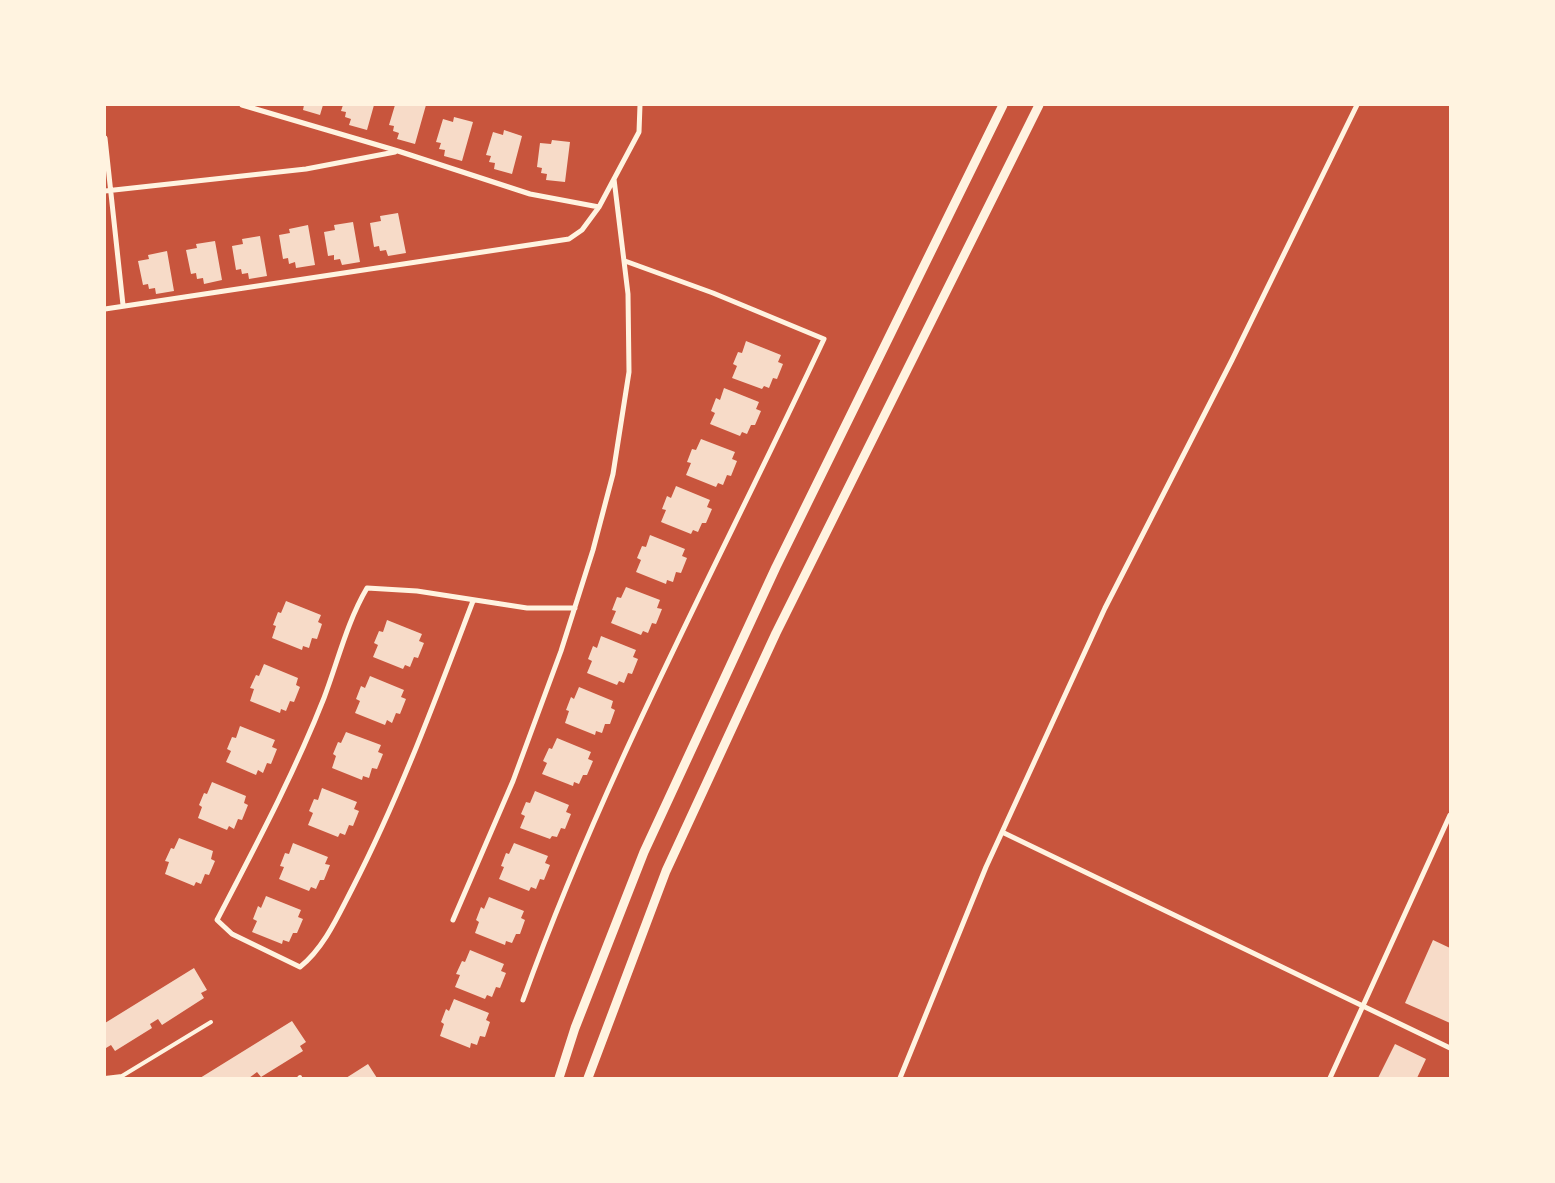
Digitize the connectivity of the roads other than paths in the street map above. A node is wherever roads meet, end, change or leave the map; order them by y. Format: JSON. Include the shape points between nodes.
{"nodes":[{"id":1,"x":242,"y":105,"type":"edge"},
{"id":2,"x":640,"y":105,"type":"edge"},
{"id":3,"x":1003,"y":105,"type":"edge"},
{"id":4,"x":1039,"y":105,"type":"edge"},
{"id":5,"x":1358,"y":105,"type":"edge"},
{"id":6,"x":105,"y":138,"type":"edge"},
{"id":7,"x":398,"y":152,"type":"junction"},
{"id":8,"x":106,"y":155,"type":"edge"},
{"id":9,"x":614,"y":179,"type":"junction"},
{"id":10,"x":111,"y":189,"type":"junction"},
{"id":11,"x":105,"y":191,"type":"edge"},
{"id":12,"x":599,"y":208,"type":"junction"},
{"id":13,"x":625,"y":262,"type":"junction"},
{"id":14,"x":123,"y":305,"type":"junction"},
{"id":15,"x":105,"y":308,"type":"edge"},
{"id":16,"x":473,"y":601,"type":"junction"},
{"id":17,"x":575,"y":608,"type":"junction"},
{"id":18,"x":1450,"y":816,"type":"edge"},
{"id":19,"x":1002,"y":832,"type":"junction"},
{"id":20,"x":453,"y":920,"type":"dead end"},
{"id":21,"x":523,"y":1000,"type":"dead end"},
{"id":22,"x":1364,"y":1007,"type":"junction"},
{"id":23,"x":211,"y":1022,"type":"dead end"},
{"id":24,"x":1450,"y":1048,"type":"edge"},
{"id":25,"x":105,"y":1078,"type":"edge"},
{"id":26,"x":559,"y":1078,"type":"edge"},
{"id":27,"x":588,"y":1078,"type":"edge"},
{"id":28,"x":900,"y":1078,"type":"edge"},
{"id":29,"x":1330,"y":1078,"type":"edge"}],
"edges":[{"from":1,"to":7,"type":"street"},
{"from":2,"to":9,"type":"street","via":[[639,132]]},
{"from":3,"to":26,"type":"street","via":[[781,558],[644,852]]},
{"from":4,"to":27,"type":"street","via":[[776,633],[666,871]]},
{"from":5,"to":19,"type":"street","via":[[1105,608]]},
{"from":6,"to":8,"type":"street"},
{"from":7,"to":10,"type":"street","via":[[306,169]]},
{"from":7,"to":12,"type":"street","via":[[530,194]]},
{"from":8,"to":10,"type":"street"},
{"from":9,"to":12,"type":"street"},
{"from":9,"to":13,"type":"street"},
{"from":10,"to":11,"type":"street"},
{"from":10,"to":14,"type":"street"},
{"from":12,"to":14,"type":"street","via":[[582,230],[569,239]]},
{"from":13,"to":17,"type":"street","via":[[629,372],[613,474]]},
{"from":13,"to":21,"type":"street","via":[[713,293],[824,339],[624,752],[580,851]]},
{"from":14,"to":15,"type":"street"},
{"from":16,"to":16,"type":"street","via":[[417,591],[367,588],[282,794],[217,920],[232,934],[300,967],[312,958],[384,829]]},
{"from":16,"to":17,"type":"street","via":[[527,608]]},
{"from":17,"to":20,"type":"street","via":[[513,781]]},
{"from":18,"to":22,"type":"street"},
{"from":19,"to":22,"type":"street"},
{"from":19,"to":28,"type":"street"},
{"from":22,"to":24,"type":"street"},
{"from":22,"to":29,"type":"street"},
{"from":23,"to":25,"type":"lane","via":[[122,1076]]}]}
